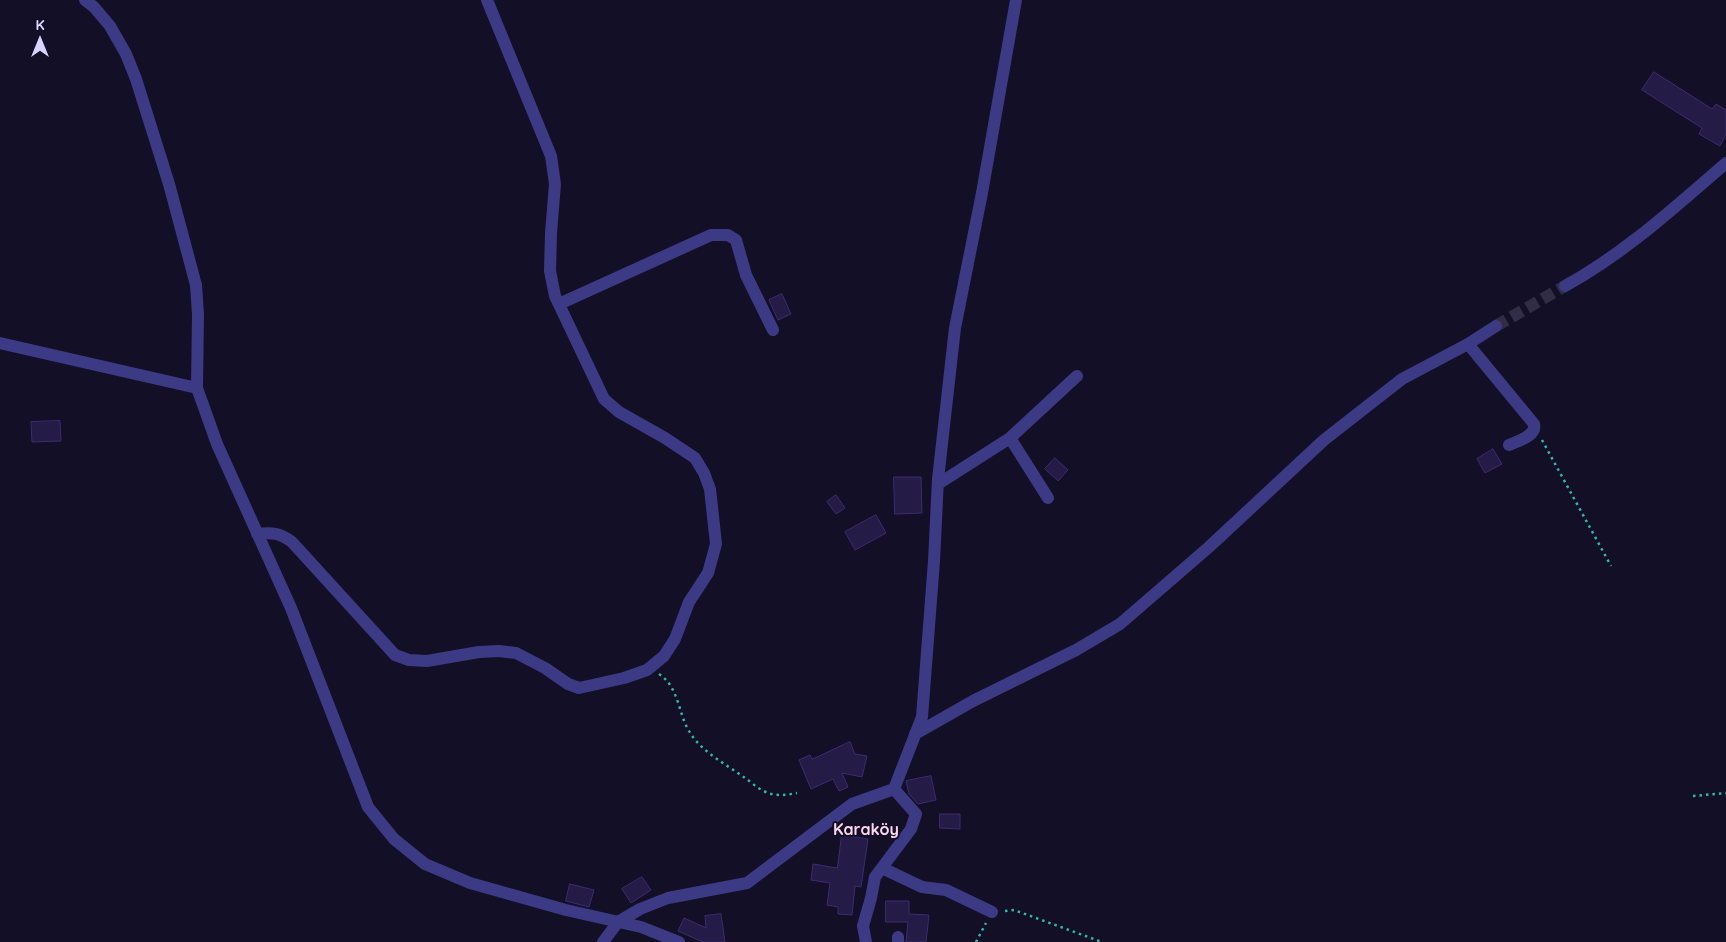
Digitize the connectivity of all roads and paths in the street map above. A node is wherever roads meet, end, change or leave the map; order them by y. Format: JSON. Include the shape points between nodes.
{"nodes":[{"id":1,"x":85,"y":0,"type":"edge"},
{"id":2,"x":486,"y":0,"type":"edge"},
{"id":3,"x":1016,"y":0,"type":"edge"},
{"id":4,"x":1726,"y":163,"type":"edge"},
{"id":5,"x":1565,"y":286,"type":"tunnel mouth"},
{"id":6,"x":559,"y":304,"type":"junction"},
{"id":7,"x":1496,"y":326,"type":"tunnel mouth"},
{"id":8,"x":773,"y":330,"type":"dead end"},
{"id":9,"x":0,"y":343,"type":"edge"},
{"id":10,"x":1468,"y":344,"type":"junction"},
{"id":11,"x":1077,"y":376,"type":"dead end"},
{"id":12,"x":198,"y":388,"type":"junction"},
{"id":13,"x":1536,"y":428,"type":"junction"},
{"id":14,"x":1010,"y":438,"type":"junction"},
{"id":15,"x":1509,"y":445,"type":"dead end"},
{"id":16,"x":938,"y":484,"type":"junction"},
{"id":17,"x":1048,"y":498,"type":"dead end"},
{"id":18,"x":257,"y":534,"type":"junction"},
{"id":19,"x":1612,"y":566,"type":"dead end"},
{"id":20,"x":649,"y":668,"type":"junction"},
{"id":21,"x":915,"y":734,"type":"junction"},
{"id":22,"x":894,"y":789,"type":"junction"},
{"id":23,"x":797,"y":793,"type":"dead end"},
{"id":24,"x":1726,"y":793,"type":"edge"},
{"id":25,"x":1693,"y":796,"type":"dead end"},
{"id":26,"x":882,"y":868,"type":"junction"},
{"id":27,"x":992,"y":912,"type":"junction"},
{"id":28,"x":618,"y":922,"type":"junction"},
{"id":29,"x":603,"y":942,"type":"edge"},
{"id":30,"x":679,"y":942,"type":"edge"},
{"id":31,"x":866,"y":942,"type":"edge"},
{"id":32,"x":976,"y":942,"type":"edge"},
{"id":33,"x":1102,"y":942,"type":"edge"}],
"edges":[{"from":1,"to":12,"type":"street","via":[[110,26],[126,54],[167,176],[196,285]]},
{"from":2,"to":6,"type":"street","via":[[552,156],[555,184],[550,271]]},
{"from":3,"to":16,"type":"street","via":[[955,328]]},
{"from":4,"to":5,"type":"street","via":[[1616,254]]},
{"from":6,"to":8,"type":"street","via":[[711,235],[728,235],[736,240],[746,276]]},
{"from":6,"to":20,"type":"street","via":[[604,399],[619,412],[695,458],[710,489],[716,544],[713,558],[689,602],[674,639],[664,656]]},
{"from":7,"to":10,"type":"street"},
{"from":9,"to":12,"type":"street"},
{"from":10,"to":13,"type":"street"},
{"from":10,"to":21,"type":"street","via":[[1402,379],[1324,440],[1120,624]]},
{"from":11,"to":14,"type":"street"},
{"from":12,"to":18,"type":"street","via":[[217,444]]},
{"from":13,"to":15,"type":"street"},
{"from":13,"to":19,"type":"path"},
{"from":14,"to":16,"type":"street"},
{"from":14,"to":17,"type":"street"},
{"from":16,"to":21,"type":"street","via":[[926,685],[922,717]]},
{"from":18,"to":20,"type":"street","via":[[270,532],[292,542],[395,655],[409,660],[427,661],[479,652],[516,653],[579,688],[624,678]]},
{"from":18,"to":28,"type":"street","via":[[292,608],[368,807],[394,839],[425,864],[470,883]]},
{"from":20,"to":23,"type":"path","via":[[662,676],[678,698],[690,732],[704,749],[764,792],[781,796]]},
{"from":21,"to":22,"type":"street"},
{"from":22,"to":26,"type":"street","via":[[916,814],[911,829]]},
{"from":22,"to":28,"type":"street","via":[[852,804],[747,883],[668,898]]},
{"from":24,"to":25,"type":"path"},
{"from":26,"to":27,"type":"street","via":[[922,887],[946,890]]},
{"from":26,"to":31,"type":"street","via":[[875,877],[863,926]]},
{"from":27,"to":32,"type":"path"},
{"from":27,"to":33,"type":"path","via":[[1014,910]]},
{"from":28,"to":29,"type":"street"},
{"from":28,"to":30,"type":"street"}]}
